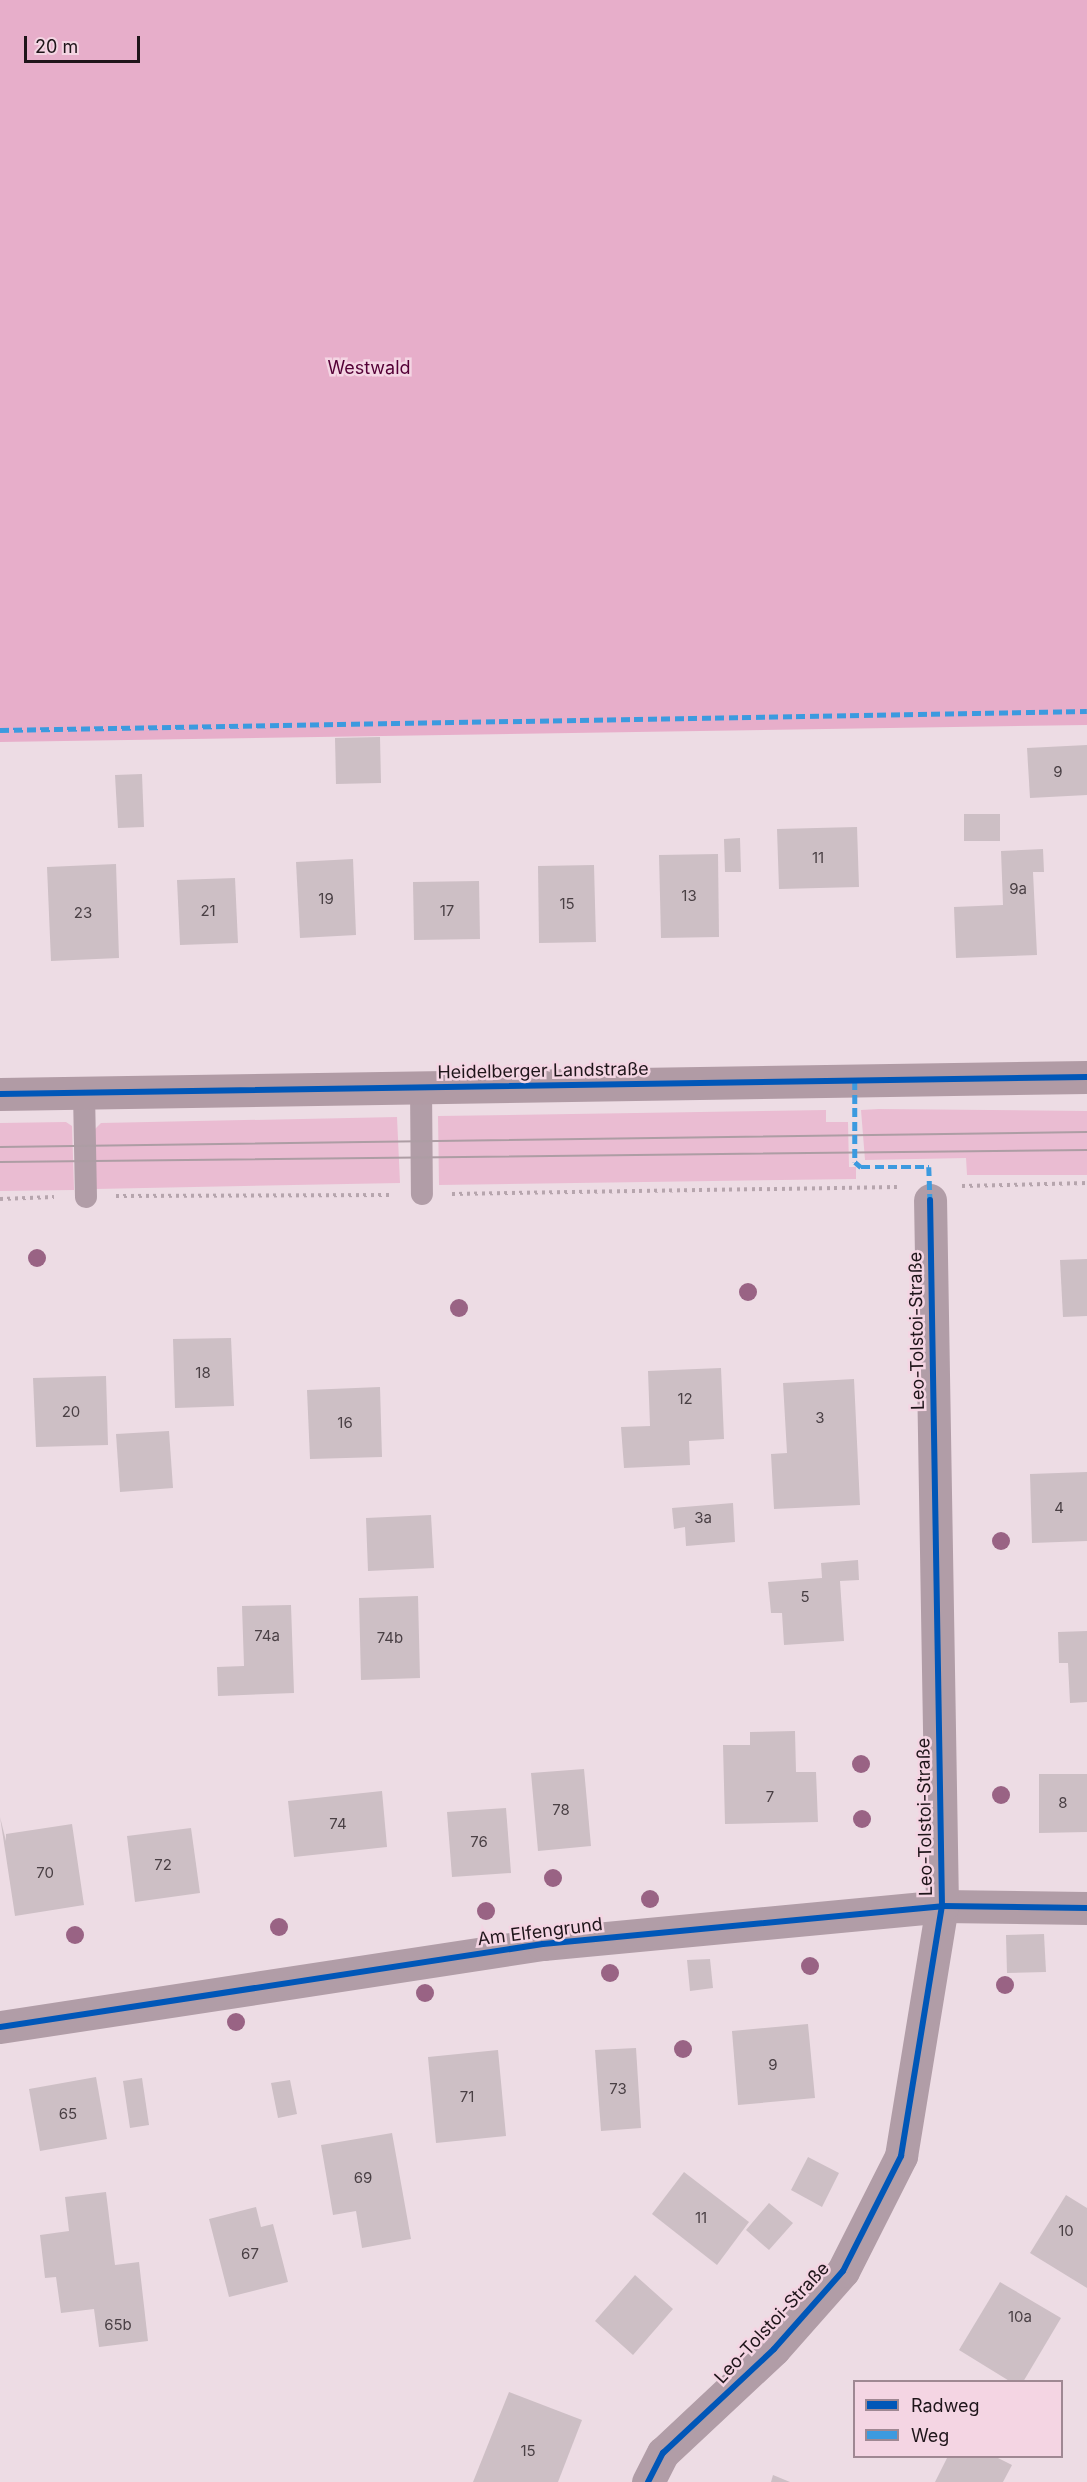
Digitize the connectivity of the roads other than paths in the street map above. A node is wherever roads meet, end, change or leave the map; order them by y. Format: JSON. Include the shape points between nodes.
{"nodes":[{"id":1,"x":1087,"y":1077,"type":"edge"},
{"id":2,"x":421,"y":1088,"type":"junction"},
{"id":3,"x":84,"y":1093,"type":"junction"},
{"id":4,"x":0,"y":1094,"type":"edge"},
{"id":5,"x":929,"y":1191,"type":"road end"},
{"id":6,"x":422,"y":1194,"type":"road end"},
{"id":7,"x":86,"y":1197,"type":"road end"},
{"id":8,"x":942,"y":1906,"type":"junction"},
{"id":9,"x":1087,"y":1908,"type":"edge"},
{"id":10,"x":0,"y":2027,"type":"edge"},
{"id":11,"x":648,"y":2482,"type":"edge"}],
"edges":[{"from":1,"to":2,"type":"street","name":"Heidelberger Landstraße"},
{"from":2,"to":3,"type":"street","name":"Heidelberger Landstraße"},
{"from":2,"to":6,"type":"lane"},
{"from":3,"to":4,"type":"street","name":"Heidelberger Landstraße"},
{"from":3,"to":7,"type":"lane"},
{"from":5,"to":8,"type":"street","name":"Leo-Tolstoi-Straße"},
{"from":8,"to":9,"type":"street","name":"Am Elfengrund"},
{"from":8,"to":10,"type":"street","name":"Am Elfengrund","via":[[543,1944]]},
{"from":8,"to":11,"type":"street","name":"Leo-Tolstoi-Straße","via":[[901,2156],[843,2271],[774,2349],[663,2453]]}]}
